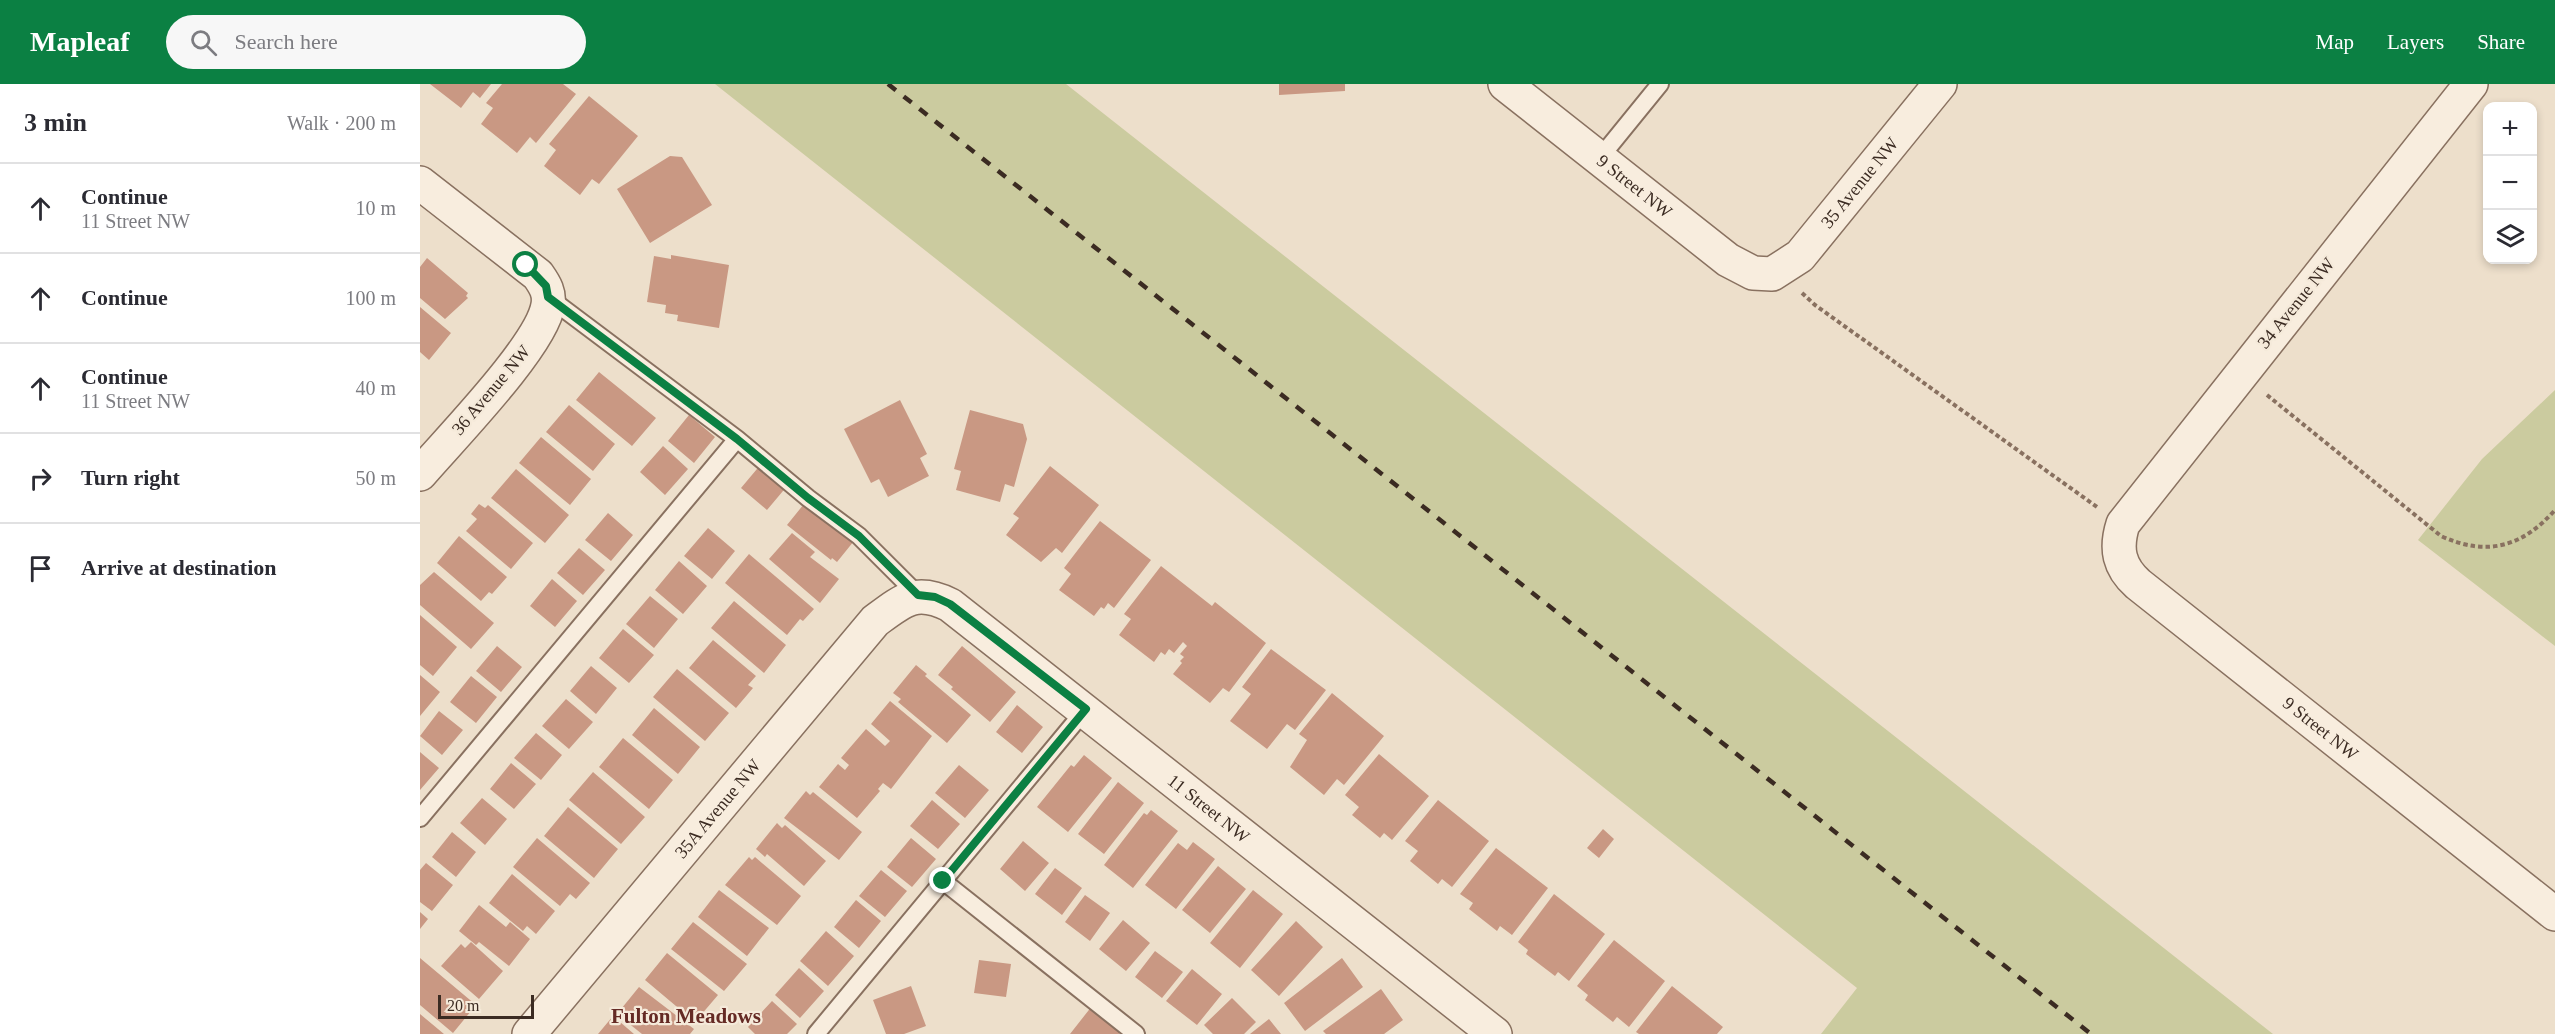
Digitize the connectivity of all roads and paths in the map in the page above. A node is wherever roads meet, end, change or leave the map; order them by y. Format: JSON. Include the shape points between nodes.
{"nodes":[{"id":1,"x":1504,"y":84,"type":"edge"},
{"id":2,"x":1660,"y":84,"type":"edge"},
{"id":3,"x":1940,"y":84,"type":"edge"},
{"id":4,"x":2471,"y":84,"type":"edge"},
{"id":5,"x":1599,"y":159,"type":"junction"},
{"id":6,"x":420,"y":183,"type":"edge"},
{"id":7,"x":1779,"y":270,"type":"junction"},
{"id":8,"x":548,"y":297,"type":"junction"},
{"id":9,"x":2267,"y":395,"type":"dead end"},
{"id":10,"x":737,"y":439,"type":"junction"},
{"id":11,"x":420,"y":474,"type":"edge"},
{"id":12,"x":2555,"y":510,"type":"edge"},
{"id":13,"x":2123,"y":524,"type":"junction"},
{"id":14,"x":918,"y":595,"type":"junction"},
{"id":15,"x":1086,"y":709,"type":"junction"},
{"id":16,"x":420,"y":818,"type":"edge"},
{"id":17,"x":943,"y":881,"type":"junction"},
{"id":18,"x":2555,"y":914,"type":"edge"},
{"id":19,"x":529,"y":1034,"type":"edge"},
{"id":20,"x":816,"y":1034,"type":"edge"},
{"id":21,"x":1136,"y":1034,"type":"edge"},
{"id":22,"x":1495,"y":1034,"type":"edge"}],
"edges":[{"from":1,"to":5,"type":"street","name":"9 Street NW"},
{"from":2,"to":5,"type":"lane"},
{"from":3,"to":7,"type":"street","name":"35 Avenue NW","via":[[1813,243]]},
{"from":4,"to":13,"type":"street","name":"34 Avenue NW"},
{"from":5,"to":7,"type":"street","name":"9 Street NW","via":[[1728,260],[1753,273]]},
{"from":6,"to":8,"type":"street","via":[[538,275]]},
{"from":7,"to":13,"type":"path","via":[[1815,305]]},
{"from":8,"to":10,"type":"lane"},
{"from":8,"to":11,"type":"street","name":"36 Avenue NW","via":[[548,307],[531,344]]},
{"from":9,"to":12,"type":"path","via":[[2441,536],[2464,546],[2496,546],[2519,540]]},
{"from":10,"to":14,"type":"lane","via":[[859,536]]},
{"from":10,"to":16,"type":"lane"},
{"from":13,"to":18,"type":"street","name":"9 Street NW","via":[[2118,552],[2129,576]]},
{"from":14,"to":15,"type":"street","name":"11 Street NW","via":[[950,604]]},
{"from":14,"to":19,"type":"street","name":"35A Avenue NW","via":[[875,621]]},
{"from":15,"to":17,"type":"lane"},
{"from":15,"to":22,"type":"street","name":"11 Street NW"},
{"from":17,"to":20,"type":"lane"},
{"from":17,"to":21,"type":"lane"}]}
